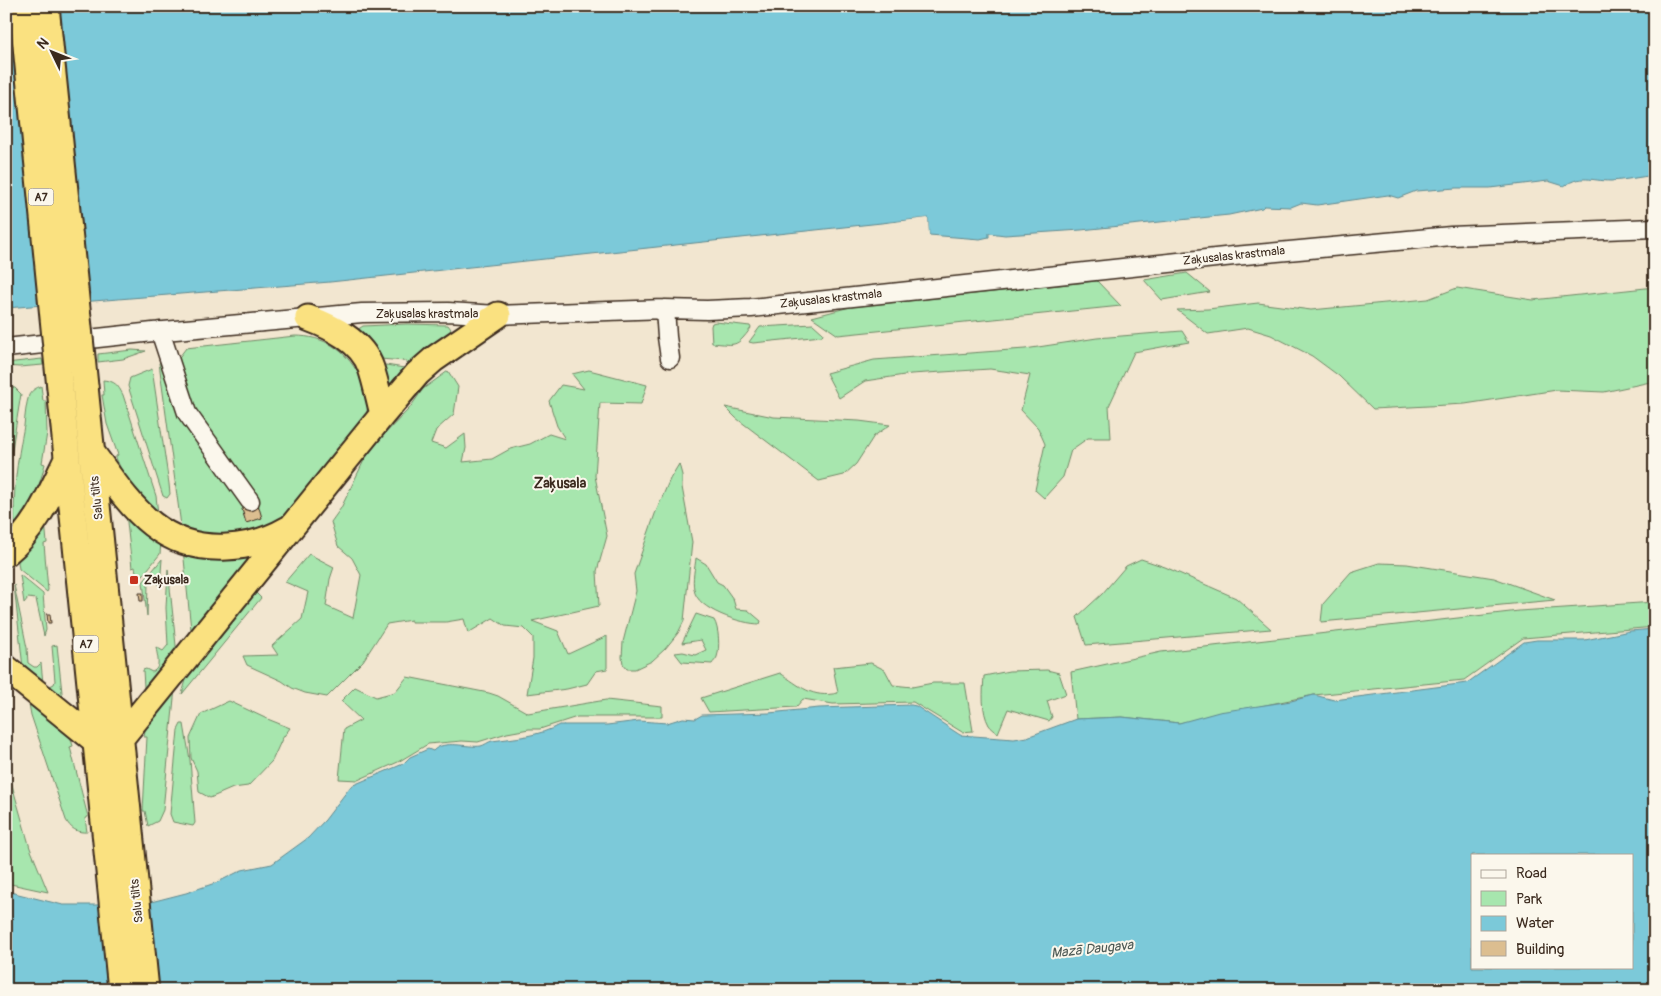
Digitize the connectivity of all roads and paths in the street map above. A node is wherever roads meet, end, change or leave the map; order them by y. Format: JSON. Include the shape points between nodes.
{"nodes":[{"id":1,"x":22,"y":6,"type":"edge"},
{"id":2,"x":46,"y":6,"type":"edge"},
{"id":3,"x":1655,"y":228,"type":"edge"},
{"id":4,"x":665,"y":309,"type":"junction"},
{"id":5,"x":498,"y":315,"type":"junction"},
{"id":6,"x":308,"y":318,"type":"junction"},
{"id":7,"x":160,"y":331,"type":"junction"},
{"id":8,"x":6,"y":348,"type":"edge"},
{"id":9,"x":670,"y":358,"type":"dead end"},
{"id":10,"x":72,"y":387,"type":"junction"},
{"id":11,"x":383,"y":414,"type":"junction"},
{"id":12,"x":92,"y":453,"type":"junction"},
{"id":13,"x":67,"y":459,"type":"junction"},
{"id":14,"x":250,"y":501,"type":"dead end"},
{"id":15,"x":293,"y":526,"type":"junction"},
{"id":16,"x":6,"y":553,"type":"edge"},
{"id":17,"x":6,"y":668,"type":"edge"},
{"id":18,"x":121,"y":738,"type":"junction"},
{"id":19,"x":96,"y":741,"type":"junction"},
{"id":20,"x":120,"y":990,"type":"edge"},
{"id":21,"x":146,"y":990,"type":"edge"}],
"edges":[{"from":1,"to":10,"type":"highway","name":"Salu tilts","number":"A7","bridge":true},
{"from":2,"to":10,"type":"highway","name":"Salu tilts","number":"A7","bridge":true},
{"from":3,"to":4,"type":"street","name":"Zaķusalas krastmala","via":[[1451,236],[751,308]]},
{"from":4,"to":5,"type":"street","name":"Zaķusalas krastmala"},
{"from":4,"to":9,"type":"street"},
{"from":5,"to":6,"type":"street","name":"Zaķusalas krastmala","via":[[381,313]]},
{"from":5,"to":11,"type":"highway","via":[[434,359]]},
{"from":6,"to":7,"type":"street","name":"Zaķusalas krastmala"},
{"from":6,"to":11,"type":"highway","via":[[331,327],[350,340],[364,356],[370,366]]},
{"from":7,"to":8,"type":"street","name":"Zaķusalas krastmala"},
{"from":7,"to":14,"type":"street","via":[[187,413]]},
{"from":10,"to":12,"type":"highway","name":"Salu tilts","number":"A7"},
{"from":10,"to":13,"type":"highway","name":"Salu tilts","number":"A7"},
{"from":11,"to":15,"type":"highway"},
{"from":12,"to":15,"type":"highway","via":[[133,507],[151,524],[176,539],[215,548],[234,546],[257,543]]},
{"from":12,"to":18,"type":"highway","name":"Salu tilts","number":"A7"},
{"from":13,"to":16,"type":"highway","via":[[37,516],[20,541]]},
{"from":13,"to":19,"type":"highway","name":"Salu tilts","number":"A7"},
{"from":15,"to":18,"type":"highway"},
{"from":17,"to":19,"type":"highway"},
{"from":18,"to":21,"type":"highway","name":"Salu tilts","number":"A7"},
{"from":19,"to":20,"type":"highway","name":"Salu tilts","number":"A7"}]}
